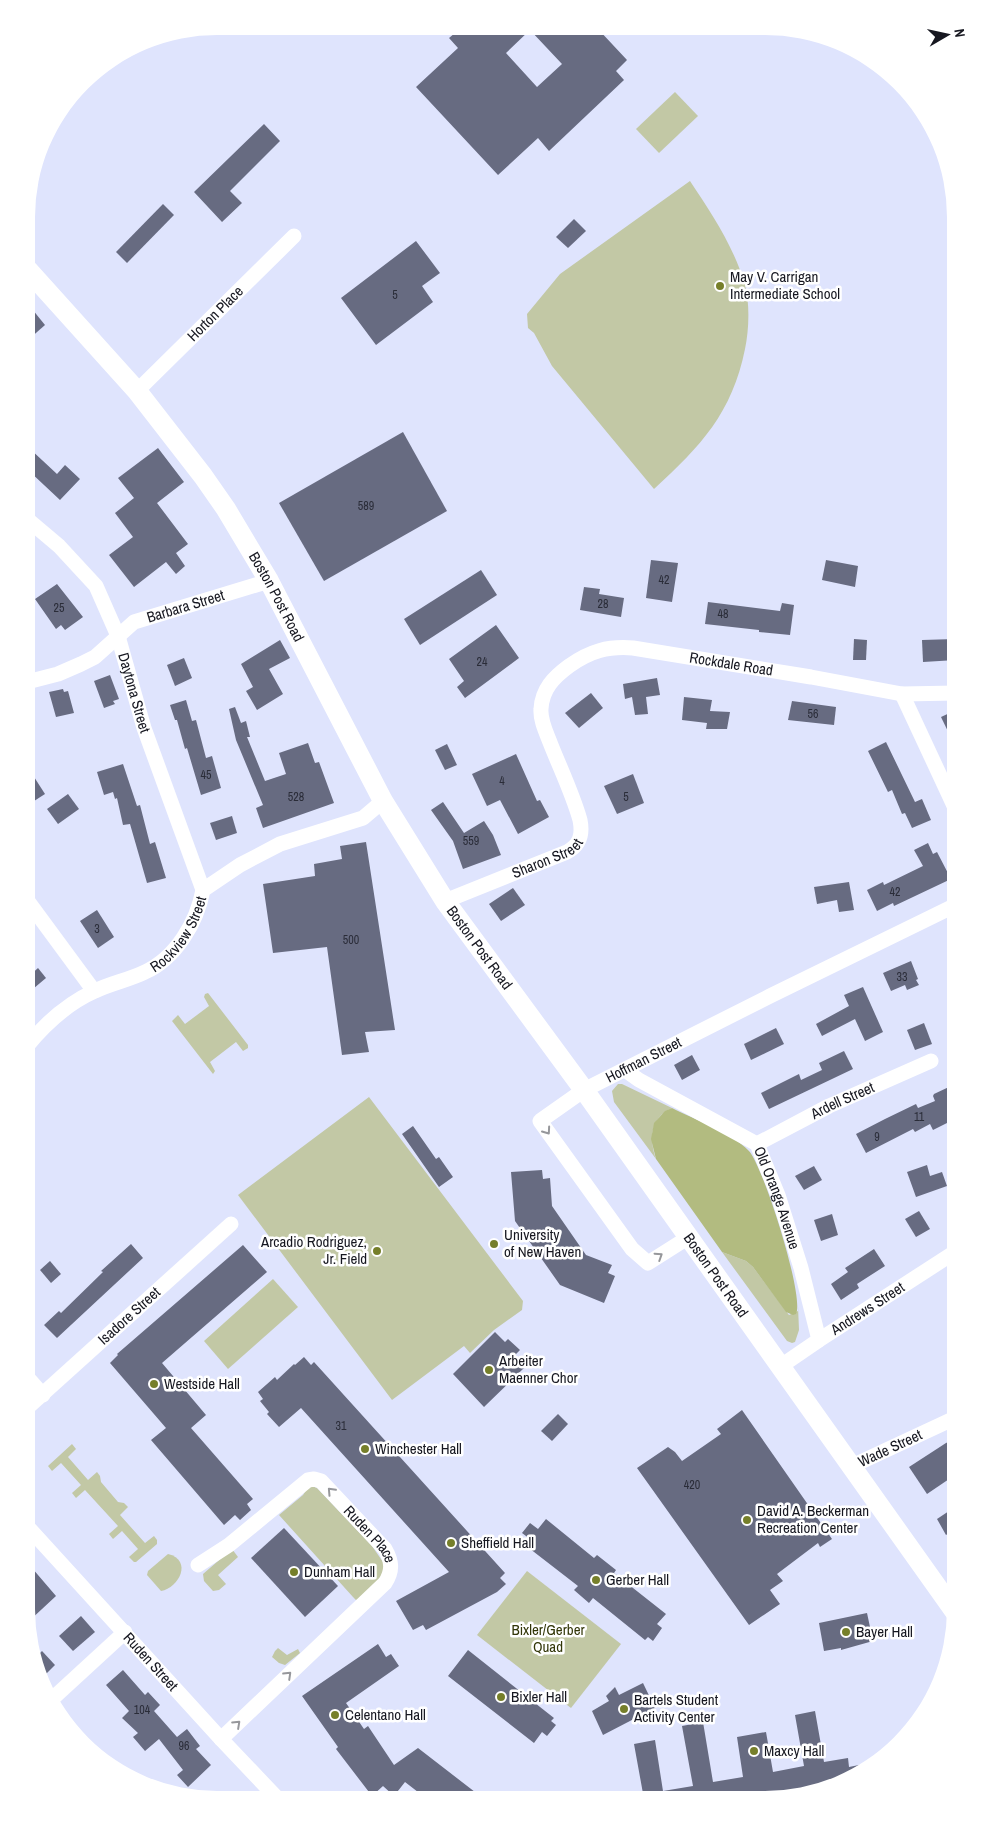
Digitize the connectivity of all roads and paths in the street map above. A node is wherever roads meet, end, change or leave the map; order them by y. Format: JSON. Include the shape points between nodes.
{"nodes":[{"id":1,"x":294,"y":236,"type":"dead end"},
{"id":2,"x":35,"y":285,"type":"edge"},
{"id":3,"x":136,"y":391,"type":"junction"},
{"id":4,"x":35,"y":525,"type":"edge"},
{"id":5,"x":269,"y":582,"type":"junction"},
{"id":6,"x":118,"y":636,"type":"junction"},
{"id":7,"x":35,"y":680,"type":"edge"},
{"id":8,"x":947,"y":692,"type":"edge"},
{"id":9,"x":902,"y":694,"type":"junction"},
{"id":10,"x":541,"y":716,"type":"joint"},
{"id":11,"x":947,"y":791,"type":"edge"},
{"id":12,"x":382,"y":801,"type":"junction"},
{"id":13,"x":203,"y":890,"type":"junction"},
{"id":14,"x":445,"y":901,"type":"junction"},
{"id":15,"x":947,"y":910,"type":"edge"},
{"id":16,"x":35,"y":911,"type":"edge"},
{"id":17,"x":94,"y":991,"type":"junction"},
{"id":18,"x":35,"y":1038,"type":"edge"},
{"id":19,"x":931,"y":1061,"type":"dead end"},
{"id":20,"x":625,"y":1070,"type":"junction"},
{"id":21,"x":584,"y":1090,"type":"junction"},
{"id":22,"x":757,"y":1144,"type":"junction"},
{"id":23,"x":231,"y":1224,"type":"dead end"},
{"id":24,"x":689,"y":1237,"type":"junction"},
{"id":25,"x":947,"y":1257,"type":"edge"},
{"id":26,"x":819,"y":1340,"type":"junction"},
{"id":27,"x":781,"y":1366,"type":"junction"},
{"id":28,"x":35,"y":1386,"type":"edge"},
{"id":29,"x":43,"y":1394,"type":"junction"},
{"id":30,"x":35,"y":1401,"type":"edge"},
{"id":31,"x":947,"y":1422,"type":"edge"},
{"id":32,"x":852,"y":1466,"type":"junction"},
{"id":33,"x":35,"y":1535,"type":"edge"},
{"id":34,"x":198,"y":1565,"type":"dead end"},
{"id":35,"x":947,"y":1601,"type":"edge"},
{"id":36,"x":125,"y":1632,"type":"junction"},
{"id":37,"x":57,"y":1695,"type":"edge"},
{"id":38,"x":220,"y":1739,"type":"junction"},
{"id":39,"x":270,"y":1791,"type":"edge"}],
"edges":[{"from":1,"to":3,"type":"street","name":"Horton Place"},
{"from":2,"to":3,"type":"main road","name":"Boston Post Road"},
{"from":3,"to":5,"type":"main road","name":"Boston Post Road","via":[[208,482]]},
{"from":4,"to":6,"type":"street","name":"Daytona Street","via":[[96,586]]},
{"from":5,"to":6,"type":"street","name":"Barbara Street","via":[[134,622]]},
{"from":5,"to":12,"type":"main road","name":"Boston Post Road"},
{"from":6,"to":7,"type":"street","name":"Barbara Street","via":[[95,657],[58,674]]},
{"from":6,"to":13,"type":"street","name":"Daytona Street","via":[[144,728]]},
{"from":8,"to":9,"type":"street","name":"Rockdale Road"},
{"from":9,"to":10,"type":"street","name":"Rockdale Road","via":[[633,648],[608,648],[584,656],[554,678],[542,699]]},
{"from":9,"to":11,"type":"street"},
{"from":10,"to":14,"type":"street","name":"Sharon Street","via":[[580,820],[578,843],[567,852]]},
{"from":12,"to":13,"type":"street","name":"Rockview Street","via":[[363,818],[280,844]]},
{"from":12,"to":14,"type":"main road","name":"Boston Post Road"},
{"from":13,"to":17,"type":"street","name":"Rockview Street","via":[[195,916],[169,956],[146,972]]},
{"from":14,"to":21,"type":"main road","name":"Boston Post Road"},
{"from":15,"to":20,"type":"street","name":"Hoffman Street"},
{"from":16,"to":17,"type":"street"},
{"from":17,"to":18,"type":"street","name":"Rockview Street","via":[[58,1015]]},
{"from":19,"to":22,"type":"street","name":"Ardell Street","via":[[829,1106]]},
{"from":20,"to":21,"type":"street","name":"Hoffman Street"},
{"from":20,"to":22,"type":"street","name":"Old Orange Avenue"},
{"from":21,"to":24,"type":"main road","name":"Boston Post Road"},
{"from":21,"to":24,"type":"street","name":"Hoffman Street","one_way":true,"via":[[540,1121],[591,1193],[632,1249],[648,1263]]},
{"from":22,"to":26,"type":"street","name":"Old Orange Avenue","via":[[778,1195]]},
{"from":23,"to":29,"type":"street","name":"Isadore Street"},
{"from":24,"to":27,"type":"main road","name":"Boston Post Road"},
{"from":25,"to":26,"type":"street","name":"Andrews Street"},
{"from":26,"to":27,"type":"street","name":"Andrews Street"},
{"from":27,"to":32,"type":"main road","name":"Boston Post Road"},
{"from":28,"to":29,"type":"street"},
{"from":29,"to":30,"type":"street","name":"Isadore Street"},
{"from":31,"to":32,"type":"street","name":"Wade Street"},
{"from":32,"to":35,"type":"main road","name":"Boston Post Road"},
{"from":33,"to":36,"type":"street","name":"Ruden Street"},
{"from":38,"to":34,"type":"street","name":"Ruden Place","one_way":true,"via":[[385,1583],[392,1566],[385,1548],[321,1481],[314,1479],[308,1480],[229,1545]]},
{"from":36,"to":37,"type":"street"},
{"from":36,"to":38,"type":"street","name":"Ruden Street"},
{"from":38,"to":39,"type":"street","name":"Ruden Street"}]}
